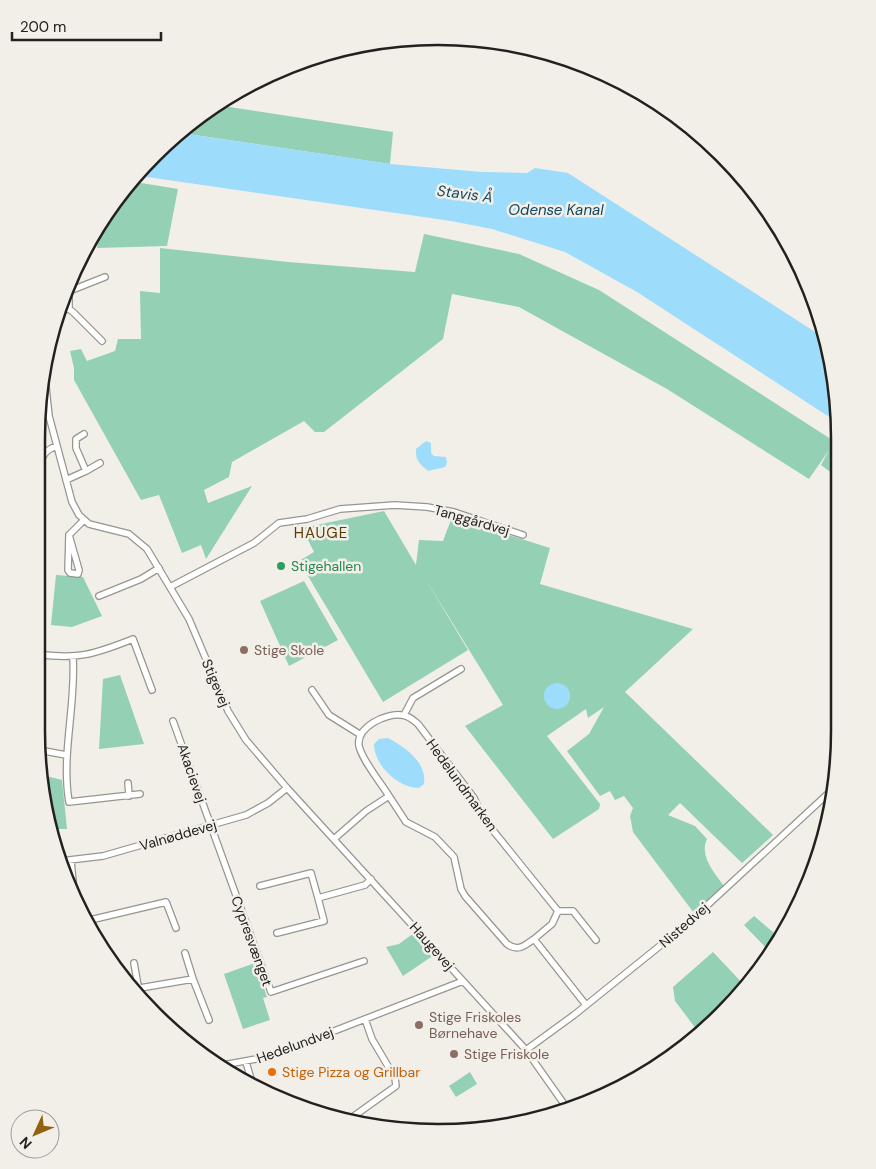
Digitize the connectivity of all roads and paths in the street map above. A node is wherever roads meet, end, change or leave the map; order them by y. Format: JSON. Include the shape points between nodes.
{"nodes":[{"id":1,"x":105,"y":277,"type":"dead end"},
{"id":2,"x":75,"y":289,"type":"edge"},
{"id":3,"x":69,"y":304,"type":"edge"},
{"id":4,"x":69,"y":309,"type":"joint"},
{"id":5,"x":102,"y":341,"type":"dead end"},
{"id":6,"x":47,"y":401,"type":"edge"},
{"id":7,"x":84,"y":434,"type":"dead end"},
{"id":8,"x":57,"y":446,"type":"junction"},
{"id":9,"x":45,"y":453,"type":"edge"},
{"id":10,"x":100,"y":463,"type":"dead end"},
{"id":11,"x":86,"y":472,"type":"junction"},
{"id":12,"x":66,"y":480,"type":"junction"},
{"id":13,"x":84,"y":520,"type":"junction"},
{"id":14,"x":69,"y":535,"type":"junction"},
{"id":15,"x":523,"y":535,"type":"dead end"},
{"id":16,"x":159,"y":568,"type":"junction"},
{"id":17,"x":170,"y":587,"type":"junction"},
{"id":18,"x":99,"y":596,"type":"dead end"},
{"id":19,"x":45,"y":655,"type":"edge"},
{"id":20,"x":73,"y":658,"type":"junction"},
{"id":21,"x":461,"y":669,"type":"dead end"},
{"id":22,"x":152,"y":690,"type":"dead end"},
{"id":23,"x":312,"y":690,"type":"dead end"},
{"id":24,"x":402,"y":715,"type":"junction"},
{"id":25,"x":174,"y":721,"type":"dead end"},
{"id":26,"x":361,"y":735,"type":"junction"},
{"id":27,"x":46,"y":751,"type":"edge"},
{"id":28,"x":66,"y":755,"type":"junction"},
{"id":29,"x":128,"y":783,"type":"dead end"},
{"id":30,"x":287,"y":788,"type":"junction"},
{"id":31,"x":140,"y":794,"type":"dead end"},
{"id":32,"x":129,"y":796,"type":"junction"},
{"id":33,"x":389,"y":796,"type":"junction"},
{"id":34,"x":825,"y":796,"type":"edge"},
{"id":35,"x":211,"y":826,"type":"junction"},
{"id":36,"x":334,"y":839,"type":"junction"},
{"id":37,"x":68,"y":861,"type":"edge"},
{"id":38,"x":71,"y":861,"type":"junction"},
{"id":39,"x":72,"y":874,"type":"edge"},
{"id":40,"x":371,"y":879,"type":"junction"},
{"id":41,"x":260,"y":886,"type":"dead end"},
{"id":42,"x":318,"y":898,"type":"junction"},
{"id":43,"x":558,"y":911,"type":"junction"},
{"id":44,"x":93,"y":919,"type":"edge"},
{"id":45,"x":176,"y":928,"type":"dead end"},
{"id":46,"x":277,"y":933,"type":"dead end"},
{"id":47,"x":534,"y":939,"type":"junction"},
{"id":48,"x":596,"y":940,"type":"dead end"},
{"id":49,"x":185,"y":953,"type":"dead end"},
{"id":50,"x":364,"y":961,"type":"dead end"},
{"id":51,"x":134,"y":962,"type":"dead end"},
{"id":52,"x":193,"y":979,"type":"junction"},
{"id":53,"x":135,"y":981,"type":"edge"},
{"id":54,"x":463,"y":981,"type":"junction"},
{"id":55,"x":141,"y":988,"type":"edge"},
{"id":56,"x":586,"y":1005,"type":"junction"},
{"id":57,"x":365,"y":1019,"type":"junction"},
{"id":58,"x":209,"y":1020,"type":"dead end"},
{"id":59,"x":526,"y":1050,"type":"junction"},
{"id":60,"x":246,"y":1062,"type":"junction"},
{"id":61,"x":229,"y":1063,"type":"edge"},
{"id":62,"x":250,"y":1076,"type":"edge"},
{"id":63,"x":564,"y":1103,"type":"edge"},
{"id":64,"x":356,"y":1115,"type":"edge"}],
"edges":[{"from":1,"to":2,"type":"street"},
{"from":3,"to":4,"type":"street"},
{"from":4,"to":5,"type":"street"},
{"from":6,"to":8,"type":"street"},
{"from":7,"to":11,"type":"street","via":[[76,439],[76,448]]},
{"from":8,"to":9,"type":"street"},
{"from":8,"to":12,"type":"street"},
{"from":10,"to":11,"type":"street"},
{"from":11,"to":12,"type":"street"},
{"from":12,"to":13,"type":"street","via":[[75,509]]},
{"from":13,"to":14,"type":"street"},
{"from":13,"to":16,"type":"street","name":"Stigevej","via":[[136,538]]},
{"from":14,"to":14,"type":"street","via":[[68,570],[78,574],[79,570]]},
{"from":15,"to":17,"type":"street","name":"Tanggårdvej","via":[[454,512],[427,507],[381,505],[340,510],[279,523],[254,543]]},
{"from":16,"to":17,"type":"street","name":"Stigevej"},
{"from":16,"to":18,"type":"street"},
{"from":17,"to":30,"type":"street","name":"Stigevej","via":[[189,619],[231,716],[246,740]]},
{"from":19,"to":20,"type":"street"},
{"from":20,"to":22,"type":"street","via":[[102,652],[133,639]]},
{"from":20,"to":28,"type":"street","via":[[74,690]]},
{"from":21,"to":24,"type":"street","via":[[413,698]]},
{"from":23,"to":26,"type":"street","via":[[331,716]]},
{"from":24,"to":26,"type":"street","via":[[381,719]]},
{"from":24,"to":43,"type":"street","name":"Hedelundmarken","via":[[418,724],[474,798],[480,812],[500,833]]},
{"from":25,"to":35,"type":"street","name":"Akacievej"},
{"from":26,"to":33,"type":"street","via":[[359,748]]},
{"from":27,"to":28,"type":"street"},
{"from":28,"to":32,"type":"street","via":[[69,802]]},
{"from":29,"to":32,"type":"street"},
{"from":30,"to":35,"type":"street","name":"Valnøddevej","via":[[246,815]]},
{"from":30,"to":36,"type":"street","name":"Haugevej"},
{"from":31,"to":32,"type":"street"},
{"from":33,"to":36,"type":"street"},
{"from":33,"to":47,"type":"street","via":[[406,822],[435,837],[454,857],[465,896],[507,944],[520,948]]},
{"from":34,"to":56,"type":"street","name":"Nistedvej","via":[[687,924]]},
{"from":35,"to":38,"type":"street","name":"Valnøddevej","via":[[103,856]]},
{"from":35,"to":50,"type":"street","name":"Cypresvænget","via":[[271,992]]},
{"from":36,"to":40,"type":"street","name":"Haugevej"},
{"from":37,"to":38,"type":"street","name":"Valnøddevej"},
{"from":38,"to":39,"type":"street"},
{"from":40,"to":42,"type":"street","via":[[365,885]]},
{"from":40,"to":54,"type":"street","name":"Haugevej"},
{"from":41,"to":42,"type":"street","via":[[311,873]]},
{"from":42,"to":46,"type":"street","via":[[324,920]]},
{"from":43,"to":47,"type":"street","via":[[552,924]]},
{"from":43,"to":48,"type":"street","via":[[573,911]]},
{"from":44,"to":45,"type":"street","via":[[166,902]]},
{"from":47,"to":56,"type":"street"},
{"from":49,"to":52,"type":"street"},
{"from":51,"to":53,"type":"street"},
{"from":52,"to":55,"type":"street"},
{"from":52,"to":58,"type":"street"},
{"from":54,"to":57,"type":"street","name":"Hedelundvej"},
{"from":54,"to":59,"type":"street","name":"Haugevej"},
{"from":56,"to":59,"type":"street","name":"Nistedvej"},
{"from":57,"to":60,"type":"street","name":"Hedelundvej"},
{"from":57,"to":64,"type":"street","via":[[396,1086]]},
{"from":59,"to":63,"type":"street","name":"Haugevej"},
{"from":60,"to":61,"type":"street","name":"Hedelundvej"},
{"from":60,"to":62,"type":"street"}]}
